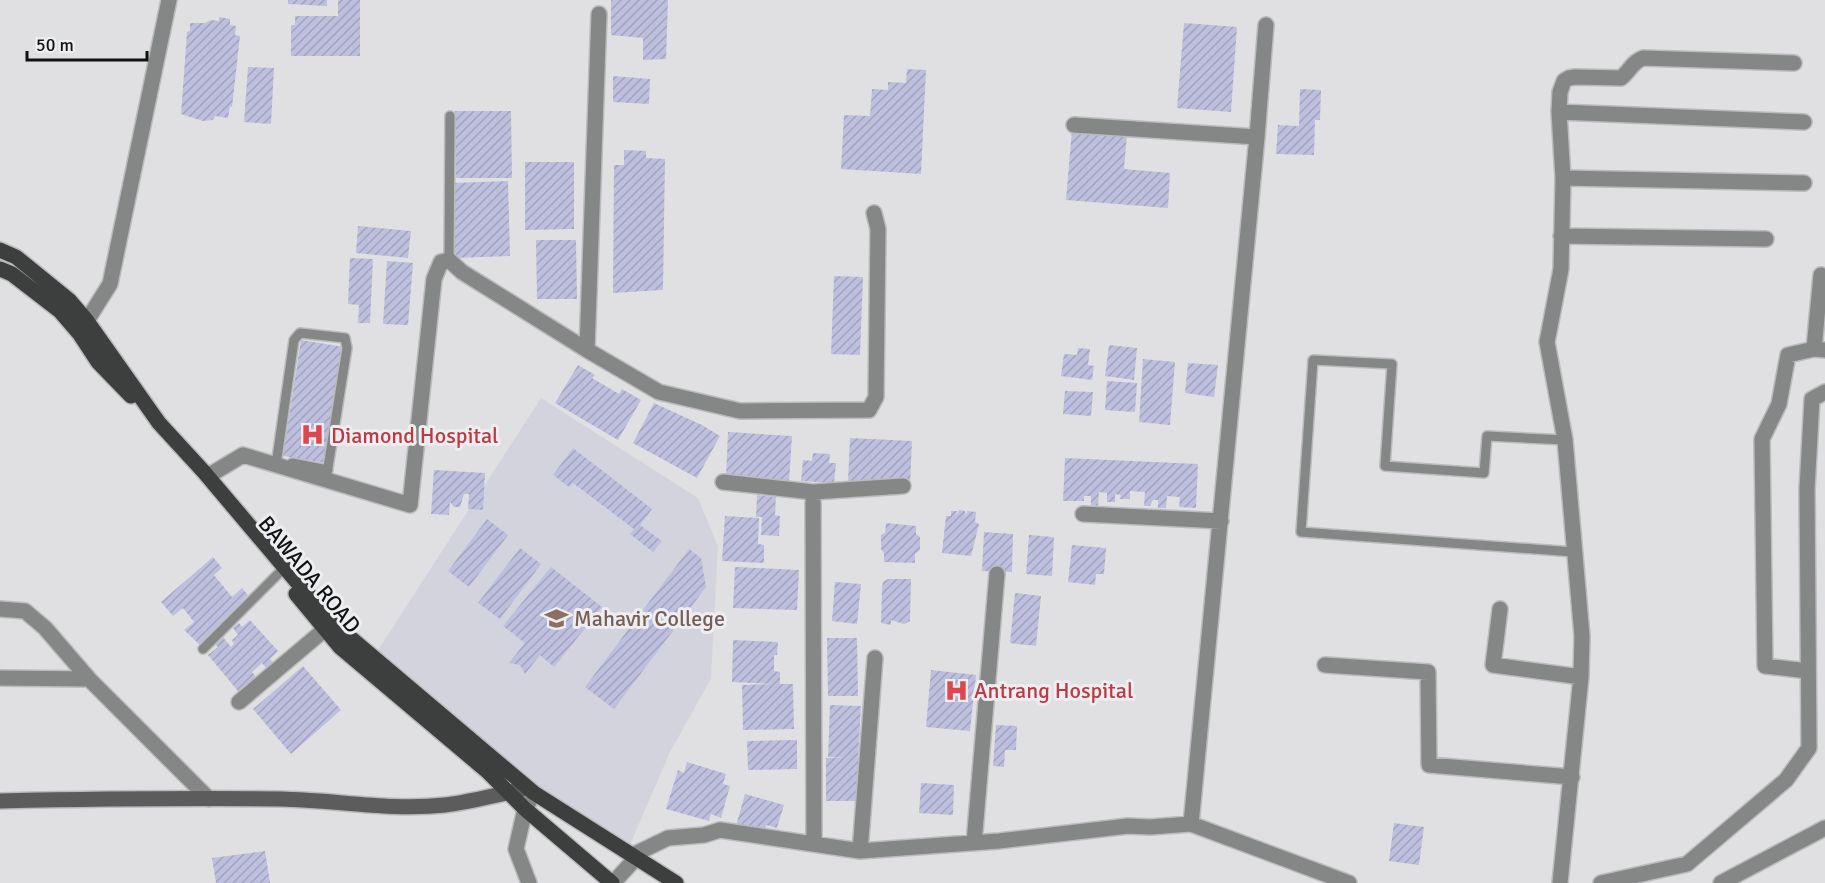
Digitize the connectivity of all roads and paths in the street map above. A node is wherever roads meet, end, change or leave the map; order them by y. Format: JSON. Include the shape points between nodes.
{"nodes":[{"id":1,"x":169,"y":0,"type":"edge"},
{"id":2,"x":599,"y":14,"type":"dead end"},
{"id":3,"x":1266,"y":25,"type":"dead end"},
{"id":4,"x":1794,"y":63,"type":"dead end"},
{"id":5,"x":1559,"y":112,"type":"junction"},
{"id":6,"x":450,"y":116,"type":"dead end"},
{"id":7,"x":1803,"y":122,"type":"dead end"},
{"id":8,"x":1074,"y":124,"type":"dead end"},
{"id":9,"x":1257,"y":137,"type":"junction"},
{"id":10,"x":1563,"y":178,"type":"junction"},
{"id":11,"x":1804,"y":183,"type":"dead end"},
{"id":12,"x":874,"y":213,"type":"dead end"},
{"id":13,"x":1561,"y":236,"type":"junction"},
{"id":14,"x":1766,"y":239,"type":"dead end"},
{"id":15,"x":0,"y":250,"type":"edge"},
{"id":16,"x":449,"y":260,"type":"junction"},
{"id":17,"x":0,"y":269,"type":"edge"},
{"id":18,"x":1821,"y":275,"type":"dead end"},
{"id":19,"x":83,"y":327,"type":"junction"},
{"id":20,"x":1820,"y":349,"type":"edge"},
{"id":21,"x":587,"y":350,"type":"junction"},
{"id":22,"x":1825,"y":392,"type":"edge"},
{"id":23,"x":1565,"y":440,"type":"junction"},
{"id":24,"x":276,"y":462,"type":"junction"},
{"id":25,"x":327,"y":475,"type":"junction"},
{"id":26,"x":208,"y":476,"type":"junction"},
{"id":27,"x":723,"y":482,"type":"dead end"},
{"id":28,"x":903,"y":486,"type":"dead end"},
{"id":29,"x":813,"y":492,"type":"junction"},
{"id":30,"x":1083,"y":514,"type":"dead end"},
{"id":31,"x":1221,"y":521,"type":"junction"},
{"id":32,"x":1575,"y":552,"type":"junction"},
{"id":33,"x":280,"y":572,"type":"junction"},
{"id":34,"x":998,"y":574,"type":"dead end"},
{"id":35,"x":0,"y":609,"type":"edge"},
{"id":36,"x":1500,"y":609,"type":"dead end"},
{"id":37,"x":324,"y":630,"type":"junction"},
{"id":38,"x":203,"y":649,"type":"dead end"},
{"id":39,"x":875,"y":658,"type":"dead end"},
{"id":40,"x":1325,"y":665,"type":"dead end"},
{"id":41,"x":1808,"y":671,"type":"junction"},
{"id":42,"x":1581,"y":677,"type":"junction"},
{"id":43,"x":0,"y":678,"type":"edge"},
{"id":44,"x":89,"y":679,"type":"junction"},
{"id":45,"x":239,"y":702,"type":"dead end"},
{"id":46,"x":1572,"y":777,"type":"junction"},
{"id":47,"x":530,"y":790,"type":"junction"},
{"id":48,"x":507,"y":793,"type":"junction"},
{"id":49,"x":208,"y":798,"type":"junction"},
{"id":50,"x":0,"y":801,"type":"edge"},
{"id":51,"x":525,"y":809,"type":"junction"},
{"id":52,"x":1191,"y":824,"type":"junction"},
{"id":53,"x":1825,"y":828,"type":"edge"},
{"id":54,"x":974,"y":843,"type":"junction"},
{"id":55,"x":814,"y":844,"type":"junction"},
{"id":56,"x":860,"y":851,"type":"junction"},
{"id":57,"x":636,"y":858,"type":"junction"},
{"id":58,"x":529,"y":883,"type":"edge"},
{"id":59,"x":612,"y":883,"type":"edge"},
{"id":60,"x":676,"y":883,"type":"edge"},
{"id":61,"x":1349,"y":883,"type":"edge"},
{"id":62,"x":1560,"y":883,"type":"edge"},
{"id":63,"x":1601,"y":883,"type":"edge"},
{"id":64,"x":1721,"y":883,"type":"edge"}],
"edges":[{"from":1,"to":19,"type":"street","via":[[110,284]]},
{"from":2,"to":21,"type":"street"},
{"from":3,"to":9,"type":"street"},
{"from":4,"to":5,"type":"street","via":[[1642,58],[1621,78],[1569,78],[1562,86]]},
{"from":5,"to":7,"type":"street"},
{"from":5,"to":10,"type":"street"},
{"from":6,"to":16,"type":"lane"},
{"from":8,"to":9,"type":"street"},
{"from":9,"to":31,"type":"street"},
{"from":10,"to":11,"type":"street"},
{"from":10,"to":13,"type":"street"},
{"from":12,"to":21,"type":"street","via":[[878,229],[876,397],[869,410],[740,411],[659,392]]},
{"from":13,"to":14,"type":"street"},
{"from":13,"to":23,"type":"street","via":[[1561,269],[1547,342]]},
{"from":15,"to":19,"type":"main road","via":[[16,257],[69,300]]},
{"from":16,"to":21,"type":"street"},
{"from":16,"to":25,"type":"street","via":[[441,262],[434,279],[410,505]]},
{"from":17,"to":19,"type":"main road","name":"BAWADA ROAD"},
{"from":18,"to":20,"type":"street"},
{"from":19,"to":26,"type":"main road","via":[[159,423]]},
{"from":19,"to":33,"type":"main road","name":"BAWADA ROAD","via":[[98,362]]},
{"from":20,"to":41,"type":"street","via":[[1788,356],[1779,404],[1762,439],[1765,666]]},
{"from":22,"to":41,"type":"street","via":[[1812,399],[1807,489]]},
{"from":23,"to":32,"type":"street"},
{"from":23,"to":32,"type":"lane","via":[[1487,436],[1484,473],[1385,466],[1392,364],[1313,360],[1301,532]]},
{"from":24,"to":25,"type":"street"},
{"from":24,"to":25,"type":"lane","via":[[294,340],[300,333],[345,338],[347,348]]},
{"from":24,"to":26,"type":"street","via":[[243,455]]},
{"from":26,"to":47,"type":"main road","via":[[347,635]]},
{"from":27,"to":29,"type":"street"},
{"from":28,"to":29,"type":"street"},
{"from":29,"to":55,"type":"street"},
{"from":30,"to":31,"type":"street"},
{"from":31,"to":52,"type":"street"},
{"from":32,"to":42,"type":"street"},
{"from":33,"to":37,"type":"main road","name":"BAWADA ROAD"},
{"from":33,"to":38,"type":"lane"},
{"from":34,"to":54,"type":"street"},
{"from":35,"to":44,"type":"street","via":[[25,611]]},
{"from":36,"to":42,"type":"street","via":[[1493,665]]},
{"from":37,"to":45,"type":"street"},
{"from":37,"to":48,"type":"main road","name":"BAWADA ROAD","via":[[378,681],[487,771]]},
{"from":39,"to":56,"type":"street"},
{"from":40,"to":46,"type":"street","via":[[1428,672],[1429,765]]},
{"from":41,"to":63,"type":"street","via":[[1809,748],[1786,780],[1687,864]]},
{"from":42,"to":46,"type":"street"},
{"from":43,"to":44,"type":"street"},
{"from":44,"to":49,"type":"street"},
{"from":46,"to":62,"type":"street"},
{"from":47,"to":48,"type":"street"},
{"from":47,"to":51,"type":"street"},
{"from":47,"to":57,"type":"main road"},
{"from":48,"to":49,"type":"street","via":[[433,806]]},
{"from":48,"to":51,"type":"main road","name":"BAWADA ROAD"},
{"from":49,"to":50,"type":"street"},
{"from":51,"to":58,"type":"street","via":[[516,849]]},
{"from":51,"to":59,"type":"main road","name":"BAWADA ROAD"},
{"from":52,"to":54,"type":"street","via":[[1128,826]]},
{"from":52,"to":61,"type":"street"},
{"from":53,"to":64,"type":"street"},
{"from":54,"to":56,"type":"street"},
{"from":55,"to":56,"type":"street"},
{"from":55,"to":57,"type":"street","via":[[720,830],[668,838],[637,853]]},
{"from":57,"to":59,"type":"street"},
{"from":57,"to":60,"type":"main road"}]}
